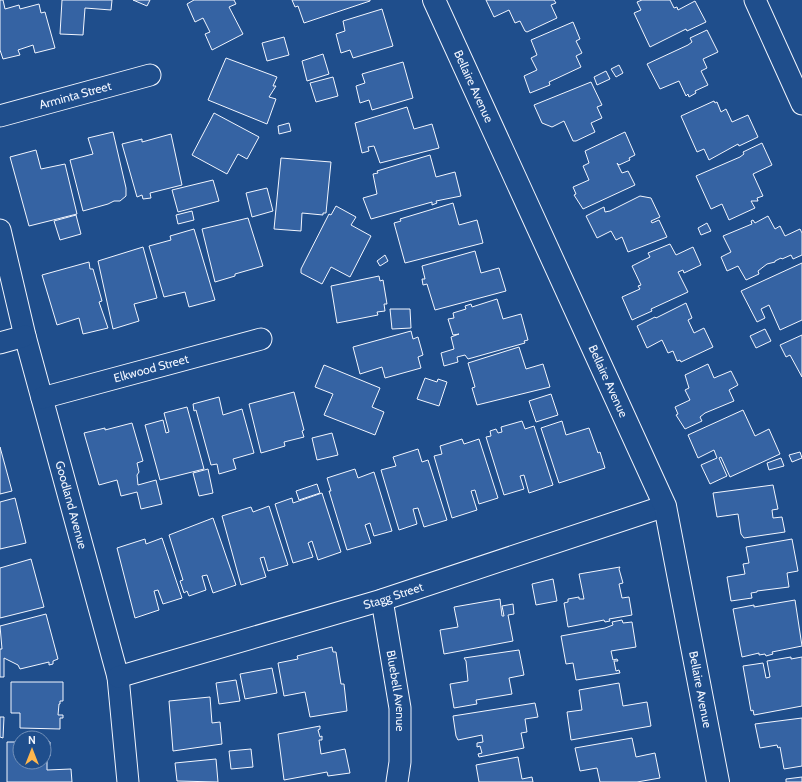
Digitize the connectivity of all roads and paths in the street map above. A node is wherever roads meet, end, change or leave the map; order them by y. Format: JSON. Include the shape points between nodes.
{"nodes":[{"id":1,"x":434,"y":0,"type":"edge"},
{"id":2,"x":755,"y":0,"type":"edge"},
{"id":3,"x":150,"y":75,"type":"dead end"},
{"id":4,"x":802,"y":104,"type":"edge"},
{"id":5,"x":0,"y":116,"type":"edge"},
{"id":6,"x":0,"y":230,"type":"edge"},
{"id":7,"x":25,"y":336,"type":"junction"},
{"id":8,"x":261,"y":339,"type":"dead end"},
{"id":9,"x":0,"y":343,"type":"edge"},
{"id":10,"x":42,"y":398,"type":"junction"},
{"id":11,"x":666,"y":506,"type":"junction"},
{"id":12,"x":382,"y":600,"type":"junction"},
{"id":13,"x":118,"y":677,"type":"junction"},
{"id":14,"x":128,"y":782,"type":"edge"},
{"id":15,"x":397,"y":782,"type":"edge"},
{"id":16,"x":718,"y":782,"type":"edge"}],
"edges":[{"from":1,"to":11,"type":"street","name":"Bellaire Avenue"},
{"from":2,"to":4,"type":"street"},
{"from":3,"to":5,"type":"street","name":"Arminta Street"},
{"from":6,"to":7,"type":"street","name":"Goodland Avenue"},
{"from":7,"to":9,"type":"street"},
{"from":7,"to":10,"type":"street","name":"Goodland Avenue"},
{"from":8,"to":10,"type":"street","name":"Elkwood Street"},
{"from":10,"to":13,"type":"street","name":"Goodland Avenue"},
{"from":11,"to":12,"type":"street","name":"Stagg Street"},
{"from":11,"to":16,"type":"street","name":"Bellaire Avenue"},
{"from":12,"to":13,"type":"street","name":"Stagg Street"},
{"from":12,"to":15,"type":"street","name":"Bluebell Avenue","via":[[400,708],[400,762]]},
{"from":13,"to":14,"type":"street","name":"Goodland Avenue"}]}
